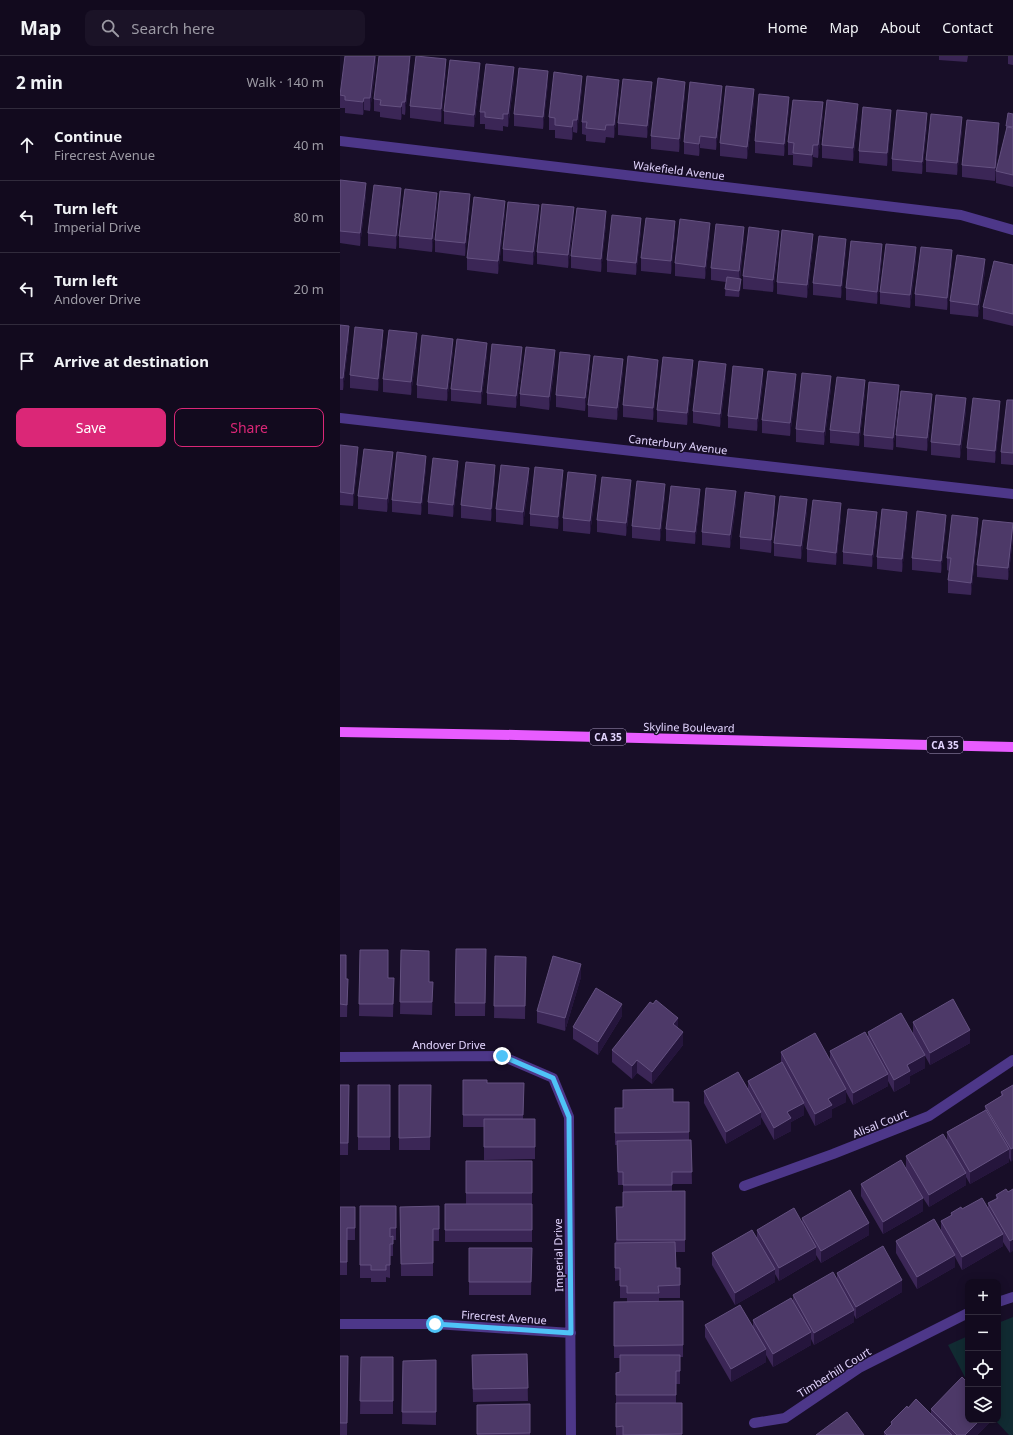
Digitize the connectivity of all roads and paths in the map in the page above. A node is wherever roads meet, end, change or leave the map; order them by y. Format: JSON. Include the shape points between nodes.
{"nodes":[{"id":1,"x":340,"y":141,"type":"edge"},
{"id":2,"x":1013,"y":230,"type":"edge"},
{"id":3,"x":340,"y":418,"type":"edge"},
{"id":4,"x":1013,"y":494,"type":"edge"},
{"id":5,"x":340,"y":732,"type":"edge"},
{"id":6,"x":1013,"y":747,"type":"edge"},
{"id":7,"x":340,"y":1057,"type":"edge"},
{"id":8,"x":1013,"y":1060,"type":"edge"},
{"id":9,"x":553,"y":1078,"type":"joint"},
{"id":10,"x":744,"y":1186,"type":"dead end"},
{"id":11,"x":1013,"y":1297,"type":"edge"},
{"id":12,"x":1001,"y":1301,"type":"edge"},
{"id":13,"x":965,"y":1315,"type":"edge"},
{"id":14,"x":340,"y":1324,"type":"edge"},
{"id":15,"x":571,"y":1333,"type":"junction"},
{"id":16,"x":754,"y":1423,"type":"dead end"},
{"id":17,"x":571,"y":1435,"type":"edge"}],
"edges":[{"from":1,"to":2,"type":"street","name":"Wakefield Avenue","via":[[961,215]]},
{"from":3,"to":4,"type":"street","name":"Canterbury Avenue"},
{"from":5,"to":6,"type":"main road","name":"Skyline Boulevard","number":"CA 35"},
{"from":7,"to":9,"type":"street","name":"Andover Drive","via":[[502,1056]]},
{"from":8,"to":10,"type":"street","name":"Alisal Court","via":[[929,1116]]},
{"from":9,"to":15,"type":"street","name":"Imperial Drive","via":[[569,1117]]},
{"from":11,"to":12,"type":"street"},
{"from":13,"to":16,"type":"street","name":"Timberhill Court","via":[[859,1368],[785,1418]]},
{"from":14,"to":15,"type":"street","name":"Firecrest Avenue","via":[[435,1324]]},
{"from":15,"to":17,"type":"street","name":"Imperial Drive"}]}
